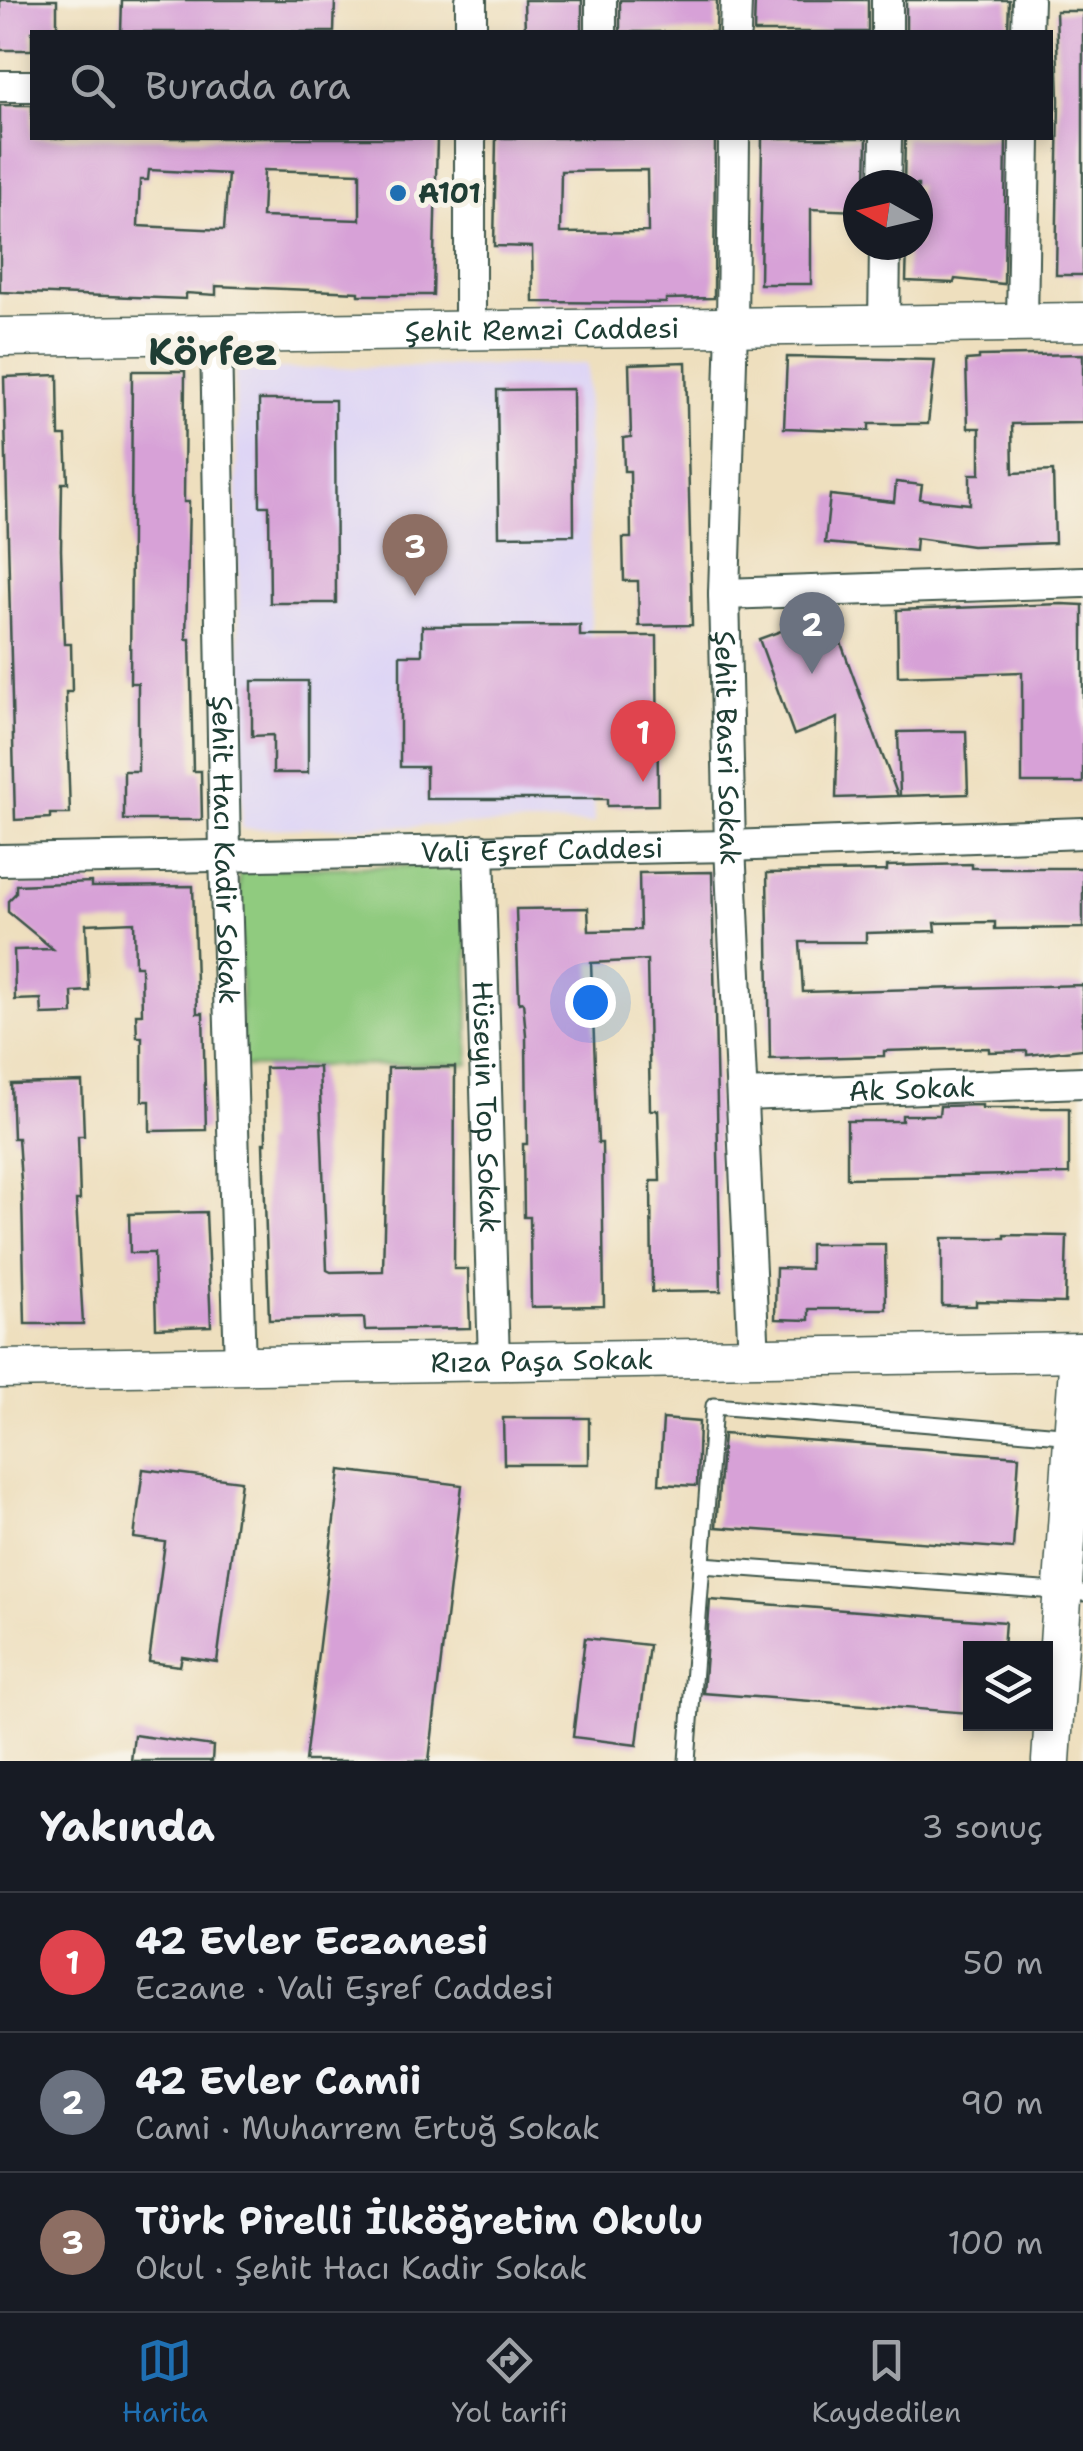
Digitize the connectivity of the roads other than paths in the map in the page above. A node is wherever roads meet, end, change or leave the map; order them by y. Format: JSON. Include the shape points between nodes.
{"nodes":[{"id":1,"x":471,"y":0,"type":"edge"},
{"id":2,"x":601,"y":0,"type":"edge"},
{"id":3,"x":736,"y":0,"type":"edge"},
{"id":4,"x":888,"y":0,"type":"edge"},
{"id":5,"x":1028,"y":0,"type":"edge"},
{"id":6,"x":471,"y":30,"type":"edge"},
{"id":7,"x":600,"y":30,"type":"edge"},
{"id":8,"x":735,"y":30,"type":"edge"},
{"id":9,"x":887,"y":30,"type":"edge"},
{"id":10,"x":1027,"y":30,"type":"edge"},
{"id":11,"x":0,"y":86,"type":"edge"},
{"id":12,"x":30,"y":86,"type":"edge"},
{"id":13,"x":470,"y":140,"type":"edge"},
{"id":14,"x":734,"y":140,"type":"edge"},
{"id":15,"x":886,"y":140,"type":"edge"},
{"id":16,"x":1025,"y":140,"type":"edge"},
{"id":17,"x":886,"y":170,"type":"edge"},
{"id":18,"x":885,"y":260,"type":"edge"},
{"id":19,"x":1022,"y":322,"type":"junction"},
{"id":20,"x":1083,"y":322,"type":"edge"},
{"id":21,"x":884,"y":324,"type":"junction"},
{"id":22,"x":732,"y":327,"type":"junction"},
{"id":23,"x":470,"y":331,"type":"junction"},
{"id":24,"x":216,"y":335,"type":"junction"},
{"id":25,"x":0,"y":337,"type":"edge"},
{"id":26,"x":1083,"y":582,"type":"edge"},
{"id":27,"x":724,"y":594,"type":"junction"},
{"id":28,"x":1083,"y":833,"type":"edge"},
{"id":29,"x":730,"y":846,"type":"junction"},
{"id":30,"x":479,"y":848,"type":"junction"},
{"id":31,"x":226,"y":854,"type":"junction"},
{"id":32,"x":0,"y":860,"type":"edge"},
{"id":33,"x":1083,"y":1082,"type":"edge"},
{"id":34,"x":742,"y":1095,"type":"junction"},
{"id":35,"x":1081,"y":1352,"type":"edge"},
{"id":36,"x":754,"y":1358,"type":"junction"},
{"id":37,"x":494,"y":1362,"type":"junction"},
{"id":38,"x":240,"y":1366,"type":"junction"},
{"id":39,"x":0,"y":1368,"type":"edge"},
{"id":40,"x":1079,"y":1436,"type":"edge"},
{"id":41,"x":702,"y":1565,"type":"junction"},
{"id":42,"x":1074,"y":1593,"type":"edge"},
{"id":43,"x":687,"y":1761,"type":"edge"},
{"id":44,"x":1051,"y":1761,"type":"edge"}],
"edges":[{"from":1,"to":6,"type":"street"},
{"from":2,"to":7,"type":"street"},
{"from":3,"to":8,"type":"street"},
{"from":4,"to":9,"type":"street"},
{"from":5,"to":10,"type":"street"},
{"from":11,"to":12,"type":"street"},
{"from":13,"to":23,"type":"street"},
{"from":14,"to":22,"type":"street","name":"Şehit Basri Sokak"},
{"from":15,"to":17,"type":"street"},
{"from":16,"to":19,"type":"street"},
{"from":18,"to":21,"type":"street"},
{"from":19,"to":20,"type":"street","name":"Şehit Remzi Caddesi"},
{"from":19,"to":21,"type":"street","name":"Şehit Remzi Caddesi"},
{"from":21,"to":22,"type":"street","name":"Şehit Remzi Caddesi"},
{"from":22,"to":23,"type":"street","name":"Şehit Remzi Caddesi"},
{"from":22,"to":27,"type":"street","name":"Şehit Basri Sokak"},
{"from":23,"to":24,"type":"street","name":"Şehit Remzi Caddesi"},
{"from":24,"to":25,"type":"street","name":"Şehit Remzi Caddesi"},
{"from":24,"to":31,"type":"street","name":"Şehit Hacı Kadir Sokak"},
{"from":26,"to":27,"type":"street"},
{"from":27,"to":29,"type":"street","name":"Şehit Basri Sokak"},
{"from":28,"to":29,"type":"street","name":"Vali Eşref Caddesi"},
{"from":29,"to":30,"type":"street","name":"Vali Eşref Caddesi"},
{"from":29,"to":34,"type":"street","name":"Şehit Basri Sokak"},
{"from":30,"to":31,"type":"street","name":"Vali Eşref Caddesi"},
{"from":30,"to":37,"type":"street","name":"Hüseyin Top Sokak"},
{"from":31,"to":32,"type":"street","name":"Vali Eşref Caddesi"},
{"from":31,"to":38,"type":"street","name":"Şehit Hacı Kadir Sokak"},
{"from":33,"to":34,"type":"street","name":"Ak Sokak"},
{"from":34,"to":36,"type":"street","name":"Şehit Basri Sokak"},
{"from":35,"to":36,"type":"street","name":"Rıza Paşa Sokak"},
{"from":35,"to":40,"type":"street"},
{"from":36,"to":37,"type":"street","name":"Rıza Paşa Sokak"},
{"from":37,"to":38,"type":"street","name":"Rıza Paşa Sokak"},
{"from":38,"to":39,"type":"street","name":"Rıza Paşa Sokak"},
{"from":40,"to":41,"type":"lane","via":[[714,1406]]},
{"from":40,"to":42,"type":"street"},
{"from":41,"to":42,"type":"lane"},
{"from":41,"to":43,"type":"lane"},
{"from":42,"to":44,"type":"street"}]}
